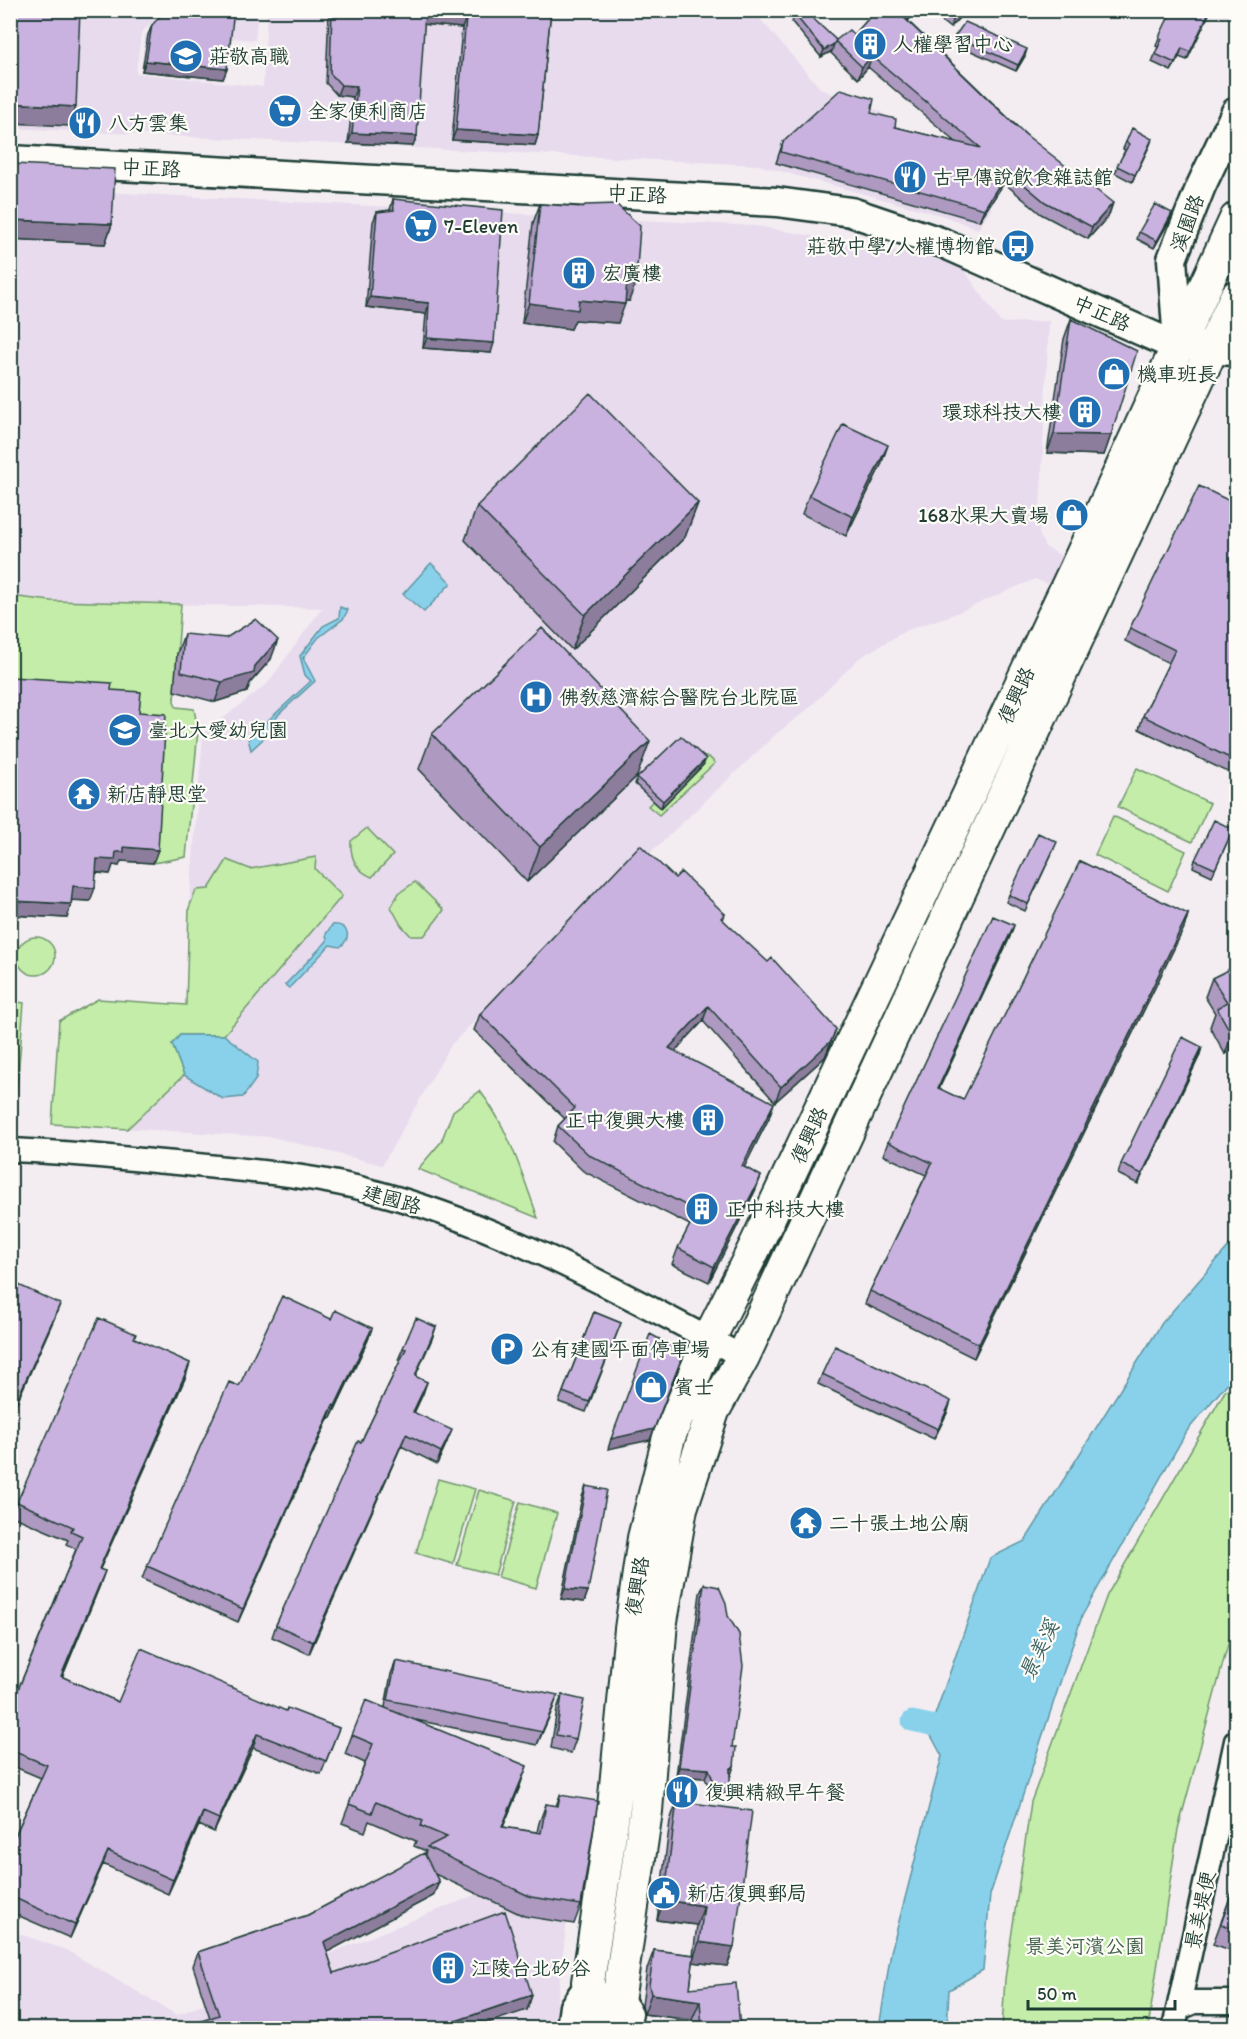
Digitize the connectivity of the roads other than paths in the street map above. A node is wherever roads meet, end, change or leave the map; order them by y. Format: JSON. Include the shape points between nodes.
{"nodes":[{"id":1,"x":1236,"y":112,"type":"edge"},
{"id":2,"x":10,"y":160,"type":"edge"},
{"id":3,"x":1236,"y":219,"type":"edge"},
{"id":4,"x":1235,"y":299,"type":"edge"},
{"id":5,"x":1178,"y":342,"type":"junction"},
{"id":6,"x":1225,"y":350,"type":"edge"},
{"id":7,"x":10,"y":1150,"type":"edge"},
{"id":8,"x":709,"y":1339,"type":"junction"},
{"id":9,"x":743,"y":1357,"type":"junction"},
{"id":10,"x":1236,"y":1742,"type":"edge"},
{"id":11,"x":588,"y":1982,"type":"junction"},
{"id":12,"x":619,"y":1995,"type":"junction"},
{"id":13,"x":1236,"y":2002,"type":"edge"},
{"id":14,"x":1176,"y":2019,"type":"edge"},
{"id":15,"x":568,"y":2028,"type":"edge"},
{"id":16,"x":589,"y":2028,"type":"edge"},
{"id":17,"x":610,"y":2028,"type":"edge"},
{"id":18,"x":628,"y":2028,"type":"edge"}],
"edges":[{"from":1,"to":5,"type":"street","name":"溪園路","via":[[1172,259]]},
{"from":2,"to":5,"type":"street","name":"中正路","via":[[777,202],[851,212],[943,243],[1162,340]]},
{"from":3,"to":5,"type":"main road","name":"復興路"},
{"from":4,"to":6,"type":"main road","name":"復興路"},
{"from":5,"to":6,"type":"street","name":"中正路"},
{"from":5,"to":8,"type":"main road","name":"復興路","via":[[1075,570]]},
{"from":6,"to":9,"type":"main road","name":"復興路"},
{"from":7,"to":8,"type":"street","name":"建國路","via":[[274,1173],[375,1192],[462,1221],[552,1260]]},
{"from":8,"to":9,"type":"street","name":"建國路"},
{"from":8,"to":11,"type":"main road","name":"復興路","via":[[669,1437],[644,1538],[614,1807]]},
{"from":9,"to":12,"type":"main road","name":"復興路","via":[[713,1411],[681,1508],[661,1621],[646,1811]]},
{"from":10,"to":14,"type":"street","name":"景美堤便"},
{"from":11,"to":15,"type":"street","via":[[571,2006]]},
{"from":11,"to":16,"type":"main road","name":"復興路","via":[[592,2009]]},
{"from":12,"to":17,"type":"main road","name":"復興路"},
{"from":12,"to":18,"type":"street","via":[[630,2013]]},
{"from":13,"to":14,"type":"street","via":[[1194,2002]]}]}
